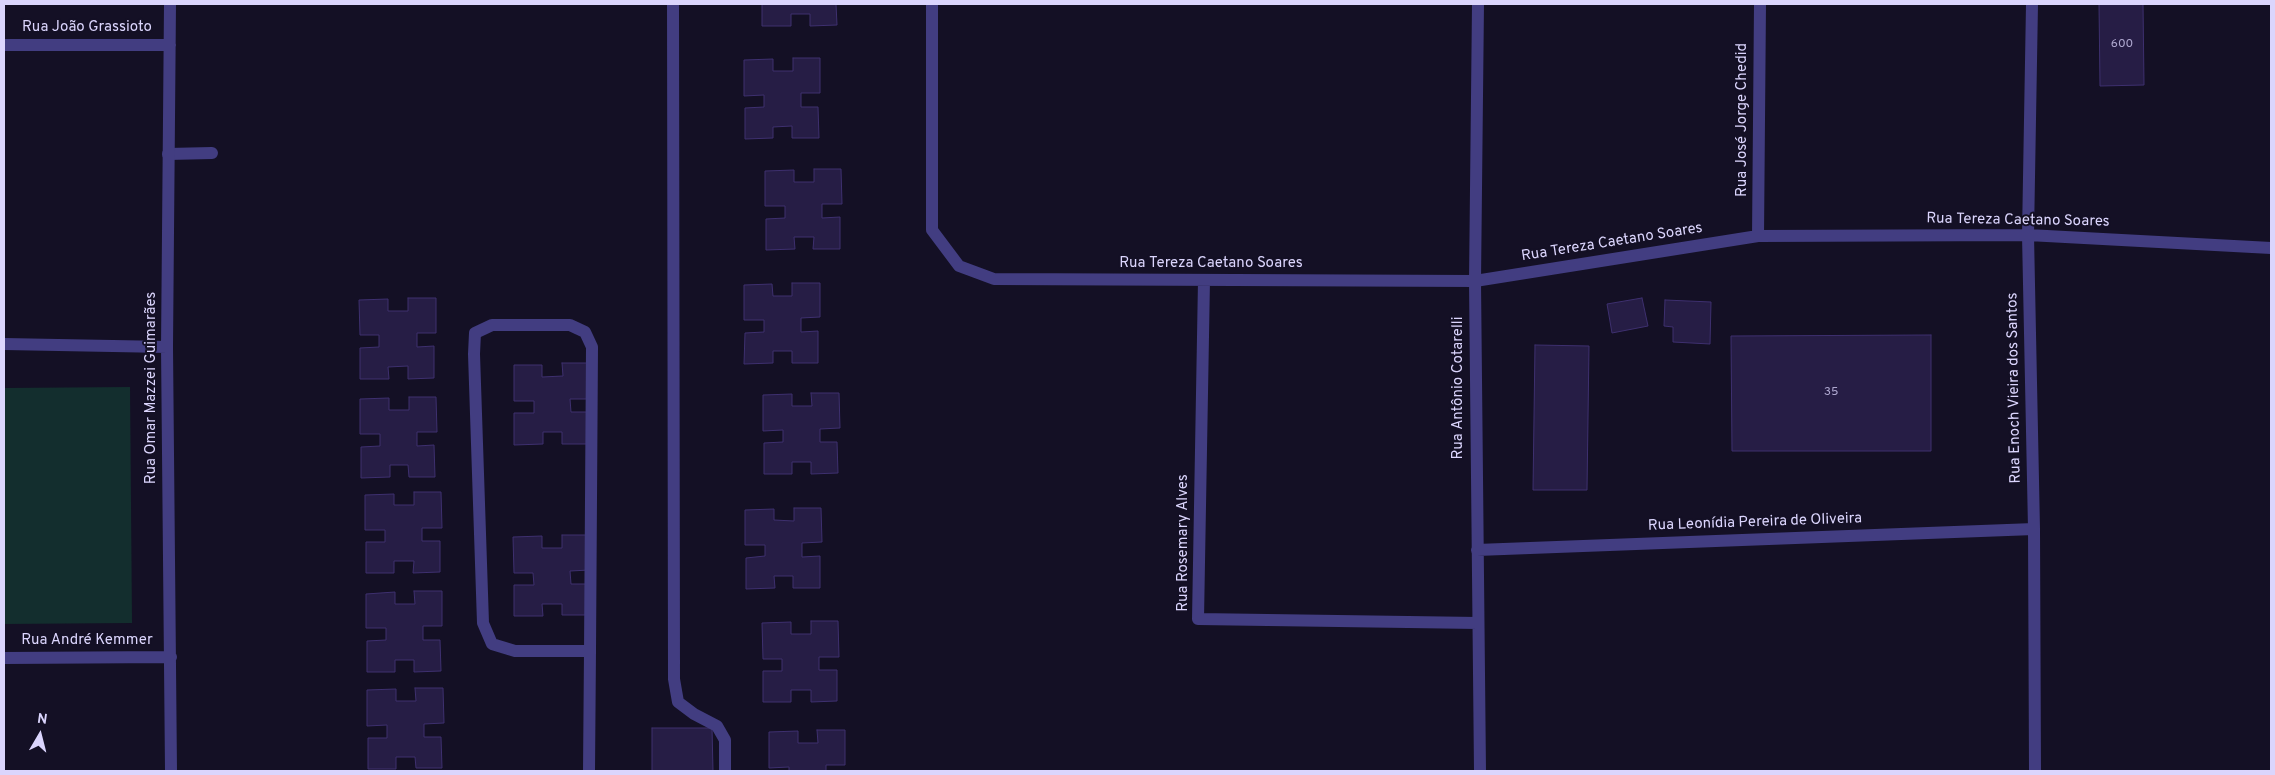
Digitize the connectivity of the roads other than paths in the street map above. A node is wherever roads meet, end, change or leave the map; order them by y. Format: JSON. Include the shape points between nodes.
{"nodes":[{"id":1,"x":170,"y":4,"type":"edge"},
{"id":2,"x":673,"y":4,"type":"edge"},
{"id":3,"x":932,"y":4,"type":"edge"},
{"id":4,"x":1478,"y":4,"type":"edge"},
{"id":5,"x":1760,"y":4,"type":"edge"},
{"id":6,"x":2032,"y":4,"type":"edge"},
{"id":7,"x":4,"y":45,"type":"edge"},
{"id":8,"x":170,"y":45,"type":"junction"},
{"id":9,"x":212,"y":153,"type":"dead end"},
{"id":10,"x":168,"y":154,"type":"junction"},
{"id":11,"x":2028,"y":235,"type":"junction"},
{"id":12,"x":1758,"y":236,"type":"junction"},
{"id":13,"x":2271,"y":248,"type":"edge"},
{"id":14,"x":1204,"y":280,"type":"junction"},
{"id":15,"x":1475,"y":281,"type":"junction"},
{"id":16,"x":4,"y":344,"type":"edge"},
{"id":17,"x":168,"y":347,"type":"junction"},
{"id":18,"x":2034,"y":529,"type":"junction"},
{"id":19,"x":1477,"y":550,"type":"junction"},
{"id":20,"x":1478,"y":623,"type":"junction"},
{"id":21,"x":590,"y":651,"type":"junction"},
{"id":22,"x":171,"y":657,"type":"junction"},
{"id":23,"x":4,"y":658,"type":"edge"},
{"id":24,"x":171,"y":771,"type":"edge"},
{"id":25,"x":589,"y":771,"type":"edge"},
{"id":26,"x":725,"y":771,"type":"edge"},
{"id":27,"x":1480,"y":771,"type":"edge"},
{"id":28,"x":2035,"y":771,"type":"edge"}],
"edges":[{"from":1,"to":8,"type":"street","name":"Rua Omar Mazzei Guimarães"},
{"from":2,"to":26,"type":"street","via":[[674,679],[678,702],[717,726],[721,732],[725,740]]},
{"from":3,"to":14,"type":"street","name":"Rua Tereza Caetano Soares","via":[[932,230],[959,266],[994,279]]},
{"from":4,"to":15,"type":"street","name":"Rua Antônio Cotarelli"},
{"from":5,"to":12,"type":"street","name":"Rua José Jorge Chedid"},
{"from":6,"to":11,"type":"street","name":"Rua Enoch Vieira dos Santos"},
{"from":7,"to":8,"type":"street","name":"Rua João Grassioto"},
{"from":8,"to":10,"type":"street","name":"Rua Omar Mazzei Guimarães"},
{"from":9,"to":10,"type":"street"},
{"from":10,"to":17,"type":"street","name":"Rua Omar Mazzei Guimarães"},
{"from":11,"to":12,"type":"street","name":"Rua Tereza Caetano Soares"},
{"from":11,"to":13,"type":"street","name":"Rua Tereza Caetano Soares"},
{"from":11,"to":18,"type":"street","name":"Rua Enoch Vieira dos Santos"},
{"from":12,"to":15,"type":"street","name":"Rua Tereza Caetano Soares"},
{"from":14,"to":15,"type":"street","name":"Rua Tereza Caetano Soares"},
{"from":14,"to":20,"type":"street","name":"Rua Rosemary Alves","via":[[1198,619]]},
{"from":15,"to":19,"type":"street","name":"Rua Antônio Cotarelli"},
{"from":16,"to":17,"type":"street"},
{"from":17,"to":22,"type":"street","name":"Rua Omar Mazzei Guimarães"},
{"from":18,"to":19,"type":"street","name":"Rua Leonídia Pereira de Oliveira"},
{"from":18,"to":28,"type":"street","name":"Rua Enoch Vieira dos Santos"},
{"from":19,"to":20,"type":"street","name":"Rua Antônio Cotarelli"},
{"from":20,"to":27,"type":"street","name":"Rua Antônio Cotarelli"},
{"from":21,"to":21,"type":"street","via":[[592,347],[585,332],[570,325],[492,325],[475,333],[474,354],[483,624],[492,644],[514,652]]},
{"from":21,"to":25,"type":"street"},
{"from":22,"to":23,"type":"street","name":"Rua André Kemmer"},
{"from":22,"to":24,"type":"street","name":"Rua Omar Mazzei Guimarães"}]}
